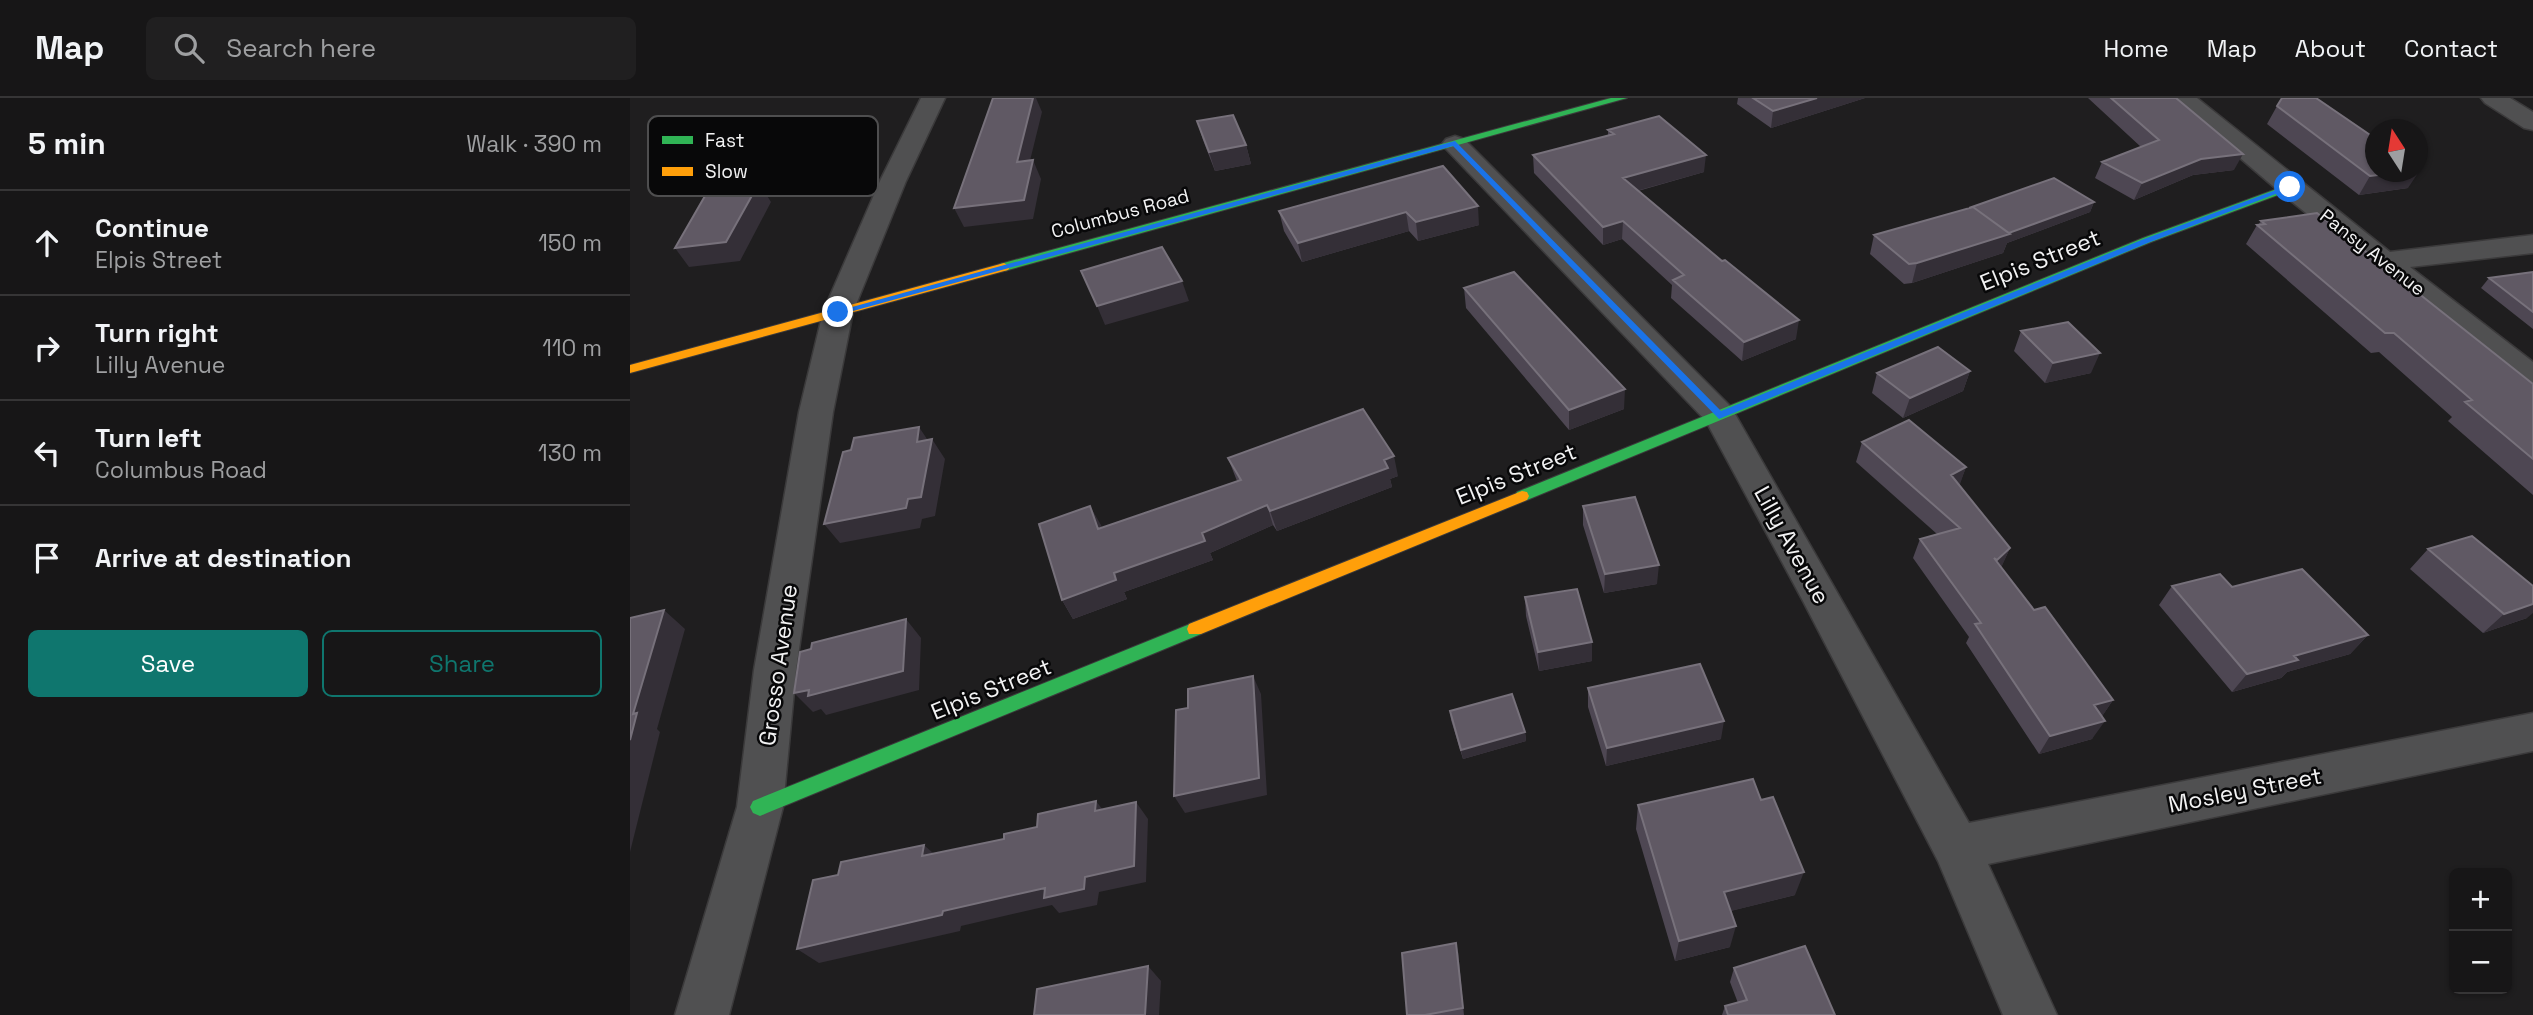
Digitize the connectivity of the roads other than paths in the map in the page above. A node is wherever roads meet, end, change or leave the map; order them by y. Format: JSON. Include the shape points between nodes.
{"nodes":[{"id":1,"x":933,"y":98,"type":"edge"},
{"id":2,"x":1622,"y":98,"type":"edge"},
{"id":3,"x":2218,"y":98,"type":"edge"},
{"id":4,"x":2493,"y":98,"type":"edge"},
{"id":5,"x":2183,"y":99,"type":"edge"},
{"id":6,"x":2533,"y":122,"type":"edge"},
{"id":7,"x":1455,"y":144,"type":"junction"},
{"id":8,"x":2290,"y":187,"type":"junction"},
{"id":9,"x":2533,"y":244,"type":"edge"},
{"id":10,"x":2385,"y":261,"type":"junction"},
{"id":11,"x":838,"y":312,"type":"junction"},
{"id":12,"x":630,"y":369,"type":"edge"},
{"id":13,"x":2533,"y":378,"type":"edge"},
{"id":14,"x":1719,"y":415,"type":"junction"},
{"id":15,"x":2533,"y":732,"type":"edge"},
{"id":16,"x":760,"y":807,"type":"junction"},
{"id":17,"x":1957,"y":848,"type":"junction"},
{"id":18,"x":702,"y":1015,"type":"edge"},
{"id":19,"x":2030,"y":1015,"type":"edge"}],
"edges":[{"from":1,"to":11,"type":"street","name":"Grosso Avenue"},
{"from":2,"to":7,"type":"street","name":"Columbus Road"},
{"from":3,"to":5,"type":"street"},
{"from":4,"to":6,"type":"street"},
{"from":5,"to":8,"type":"street","name":"Pansy Avenue"},
{"from":7,"to":11,"type":"street","name":"Columbus Road"},
{"from":7,"to":14,"type":"street","name":"Lilly Avenue"},
{"from":8,"to":10,"type":"street","name":"Pansy Avenue"},
{"from":8,"to":14,"type":"street","name":"Elpis Street","via":[[2147,240]]},
{"from":9,"to":10,"type":"street"},
{"from":10,"to":13,"type":"street","name":"Pansy Avenue"},
{"from":11,"to":12,"type":"street","name":"Columbus Road"},
{"from":11,"to":16,"type":"street","name":"Grosso Avenue","via":[[816,412],[777,656]]},
{"from":14,"to":16,"type":"street","name":"Elpis Street"},
{"from":14,"to":17,"type":"street","name":"Lilly Avenue"},
{"from":15,"to":17,"type":"street","name":"Mosley Street"},
{"from":16,"to":18,"type":"street","name":"Grosso Avenue"},
{"from":17,"to":19,"type":"street","name":"Lilly Avenue"}]}
